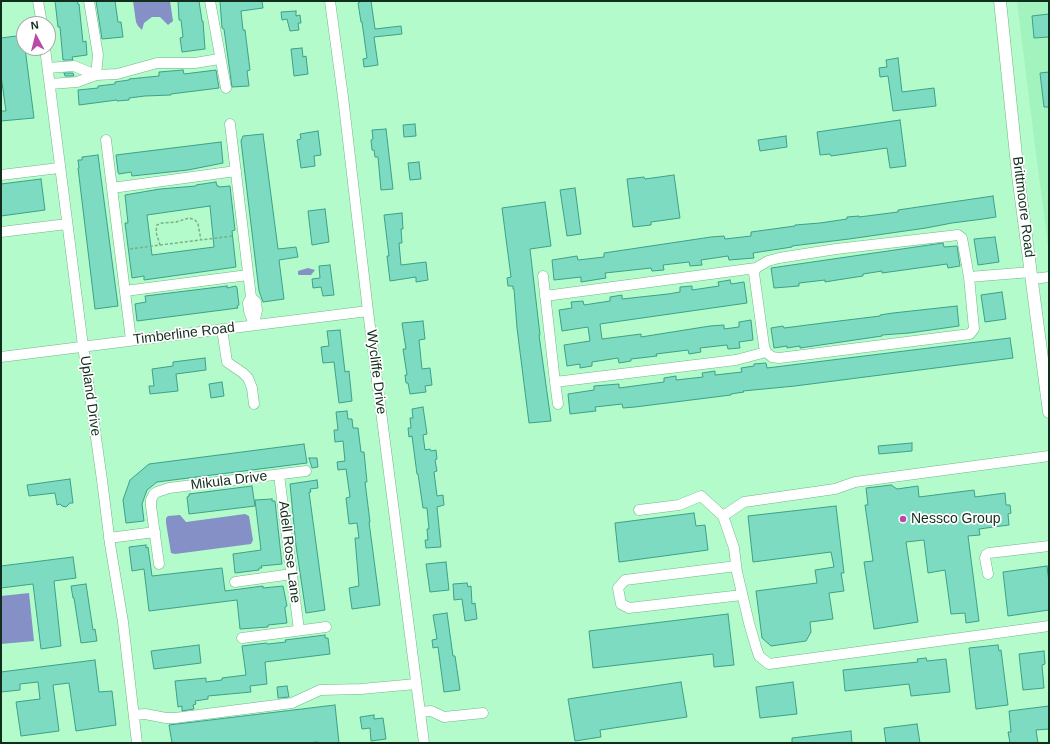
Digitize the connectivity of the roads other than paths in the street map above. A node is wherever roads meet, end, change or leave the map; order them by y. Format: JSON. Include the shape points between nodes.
{"nodes":[{"id":1,"x":38,"y":1,"type":"edge"},
{"id":2,"x":90,"y":1,"type":"edge"},
{"id":3,"x":210,"y":1,"type":"edge"},
{"id":4,"x":330,"y":1,"type":"edge"},
{"id":5,"x":1000,"y":1,"type":"edge"},
{"id":6,"x":41,"y":16,"type":"edge"},
{"id":7,"x":46,"y":56,"type":"edge"},
{"id":8,"x":219,"y":59,"type":"junction"},
{"id":9,"x":48,"y":68,"type":"junction"},
{"id":10,"x":96,"y":75,"type":"junction"},
{"id":11,"x":50,"y":84,"type":"junction"},
{"id":12,"x":226,"y":88,"type":"dead end"},
{"id":13,"x":230,"y":124,"type":"dead end"},
{"id":14,"x":106,"y":140,"type":"dead end"},
{"id":15,"x":59,"y":168,"type":"junction"},
{"id":16,"x":236,"y":171,"type":"junction"},
{"id":17,"x":1,"y":175,"type":"edge"},
{"id":18,"x":112,"y":188,"type":"junction"},
{"id":19,"x":67,"y":224,"type":"junction"},
{"id":20,"x":1,"y":232,"type":"edge"},
{"id":21,"x":756,"y":268,"type":"junction"},
{"id":22,"x":248,"y":275,"type":"junction"},
{"id":23,"x":543,"y":276,"type":"dead end"},
{"id":24,"x":1032,"y":276,"type":"junction"},
{"id":25,"x":969,"y":277,"type":"junction"},
{"id":26,"x":1049,"y":277,"type":"edge"},
{"id":27,"x":125,"y":291,"type":"junction"},
{"id":28,"x":545,"y":296,"type":"junction"},
{"id":29,"x":368,"y":311,"type":"junction"},
{"id":30,"x":254,"y":325,"type":"junction"},
{"id":31,"x":222,"y":329,"type":"junction"},
{"id":32,"x":131,"y":340,"type":"junction"},
{"id":33,"x":83,"y":346,"type":"junction"},
{"id":34,"x":766,"y":352,"type":"junction"},
{"id":35,"x":1,"y":357,"type":"edge"},
{"id":36,"x":555,"y":382,"type":"junction"},
{"id":37,"x":254,"y":404,"type":"dead end"},
{"id":38,"x":558,"y":404,"type":"dead end"},
{"id":39,"x":1049,"y":412,"type":"edge"},
{"id":40,"x":1049,"y":456,"type":"edge"},
{"id":41,"x":306,"y":471,"type":"dead end"},
{"id":42,"x":279,"y":475,"type":"junction"},
{"id":43,"x":638,"y":510,"type":"dead end"},
{"id":44,"x":723,"y":516,"type":"junction"},
{"id":45,"x":155,"y":532,"type":"junction"},
{"id":46,"x":109,"y":538,"type":"junction"},
{"id":47,"x":1049,"y":546,"type":"edge"},
{"id":48,"x":159,"y":564,"type":"dead end"},
{"id":49,"x":736,"y":566,"type":"junction"},
{"id":50,"x":292,"y":574,"type":"junction"},
{"id":51,"x":988,"y":574,"type":"dead end"},
{"id":52,"x":236,"y":582,"type":"dead end"},
{"id":53,"x":742,"y":595,"type":"junction"},
{"id":54,"x":1049,"y":626,"type":"edge"},
{"id":55,"x":326,"y":627,"type":"dead end"},
{"id":56,"x":299,"y":630,"type":"junction"},
{"id":57,"x":242,"y":638,"type":"dead end"},
{"id":58,"x":416,"y":684,"type":"junction"},
{"id":59,"x":420,"y":712,"type":"junction"},
{"id":60,"x":483,"y":713,"type":"dead end"},
{"id":61,"x":134,"y":715,"type":"junction"},
{"id":62,"x":138,"y":743,"type":"edge"},
{"id":63,"x":424,"y":743,"type":"edge"}],
"edges":[{"from":1,"to":6,"type":"street"},
{"from":2,"to":10,"type":"street","via":[[98,56]]},
{"from":3,"to":8,"type":"street"},
{"from":4,"to":29,"type":"street","name":"Wycliffe Drive"},
{"from":5,"to":24,"type":"main road","name":"Brittmoore Road","via":[[1018,175]]},
{"from":7,"to":9,"type":"street","name":"Upland Drive"},
{"from":8,"to":10,"type":"street","via":[[195,63],[156,63],[117,74]]},
{"from":8,"to":12,"type":"street"},
{"from":9,"to":10,"type":"street","via":[[74,66]]},
{"from":9,"to":11,"type":"street","name":"Upland Drive"},
{"from":10,"to":11,"type":"street","via":[[77,82]]},
{"from":11,"to":15,"type":"street","name":"Upland Drive"},
{"from":13,"to":16,"type":"street"},
{"from":14,"to":18,"type":"street"},
{"from":15,"to":17,"type":"street"},
{"from":15,"to":19,"type":"street","name":"Upland Drive"},
{"from":16,"to":18,"type":"street"},
{"from":16,"to":22,"type":"street"},
{"from":18,"to":27,"type":"street"},
{"from":19,"to":20,"type":"street"},
{"from":19,"to":33,"type":"street","name":"Upland Drive"},
{"from":21,"to":25,"type":"street","via":[[779,258],[958,235],[962,238]]},
{"from":21,"to":28,"type":"street"},
{"from":21,"to":34,"type":"street","via":[[754,273]]},
{"from":22,"to":27,"type":"street"},
{"from":22,"to":30,"type":"street","via":[[251,296],[256,302],[257,310]]},
{"from":23,"to":28,"type":"street"},
{"from":24,"to":25,"type":"street"},
{"from":24,"to":26,"type":"street"},
{"from":24,"to":39,"type":"main road","name":"Brittmoore Road"},
{"from":25,"to":34,"type":"street","via":[[974,329],[970,334],[779,358],[772,357]]},
{"from":27,"to":32,"type":"street"},
{"from":28,"to":36,"type":"street"},
{"from":29,"to":30,"type":"street","name":"Timberline Road"},
{"from":29,"to":58,"type":"street","name":"Wycliffe Drive"},
{"from":30,"to":31,"type":"street","name":"Timberline Road"},
{"from":31,"to":32,"type":"street","name":"Timberline Road"},
{"from":31,"to":37,"type":"street","via":[[227,362],[248,378]]},
{"from":32,"to":33,"type":"street","name":"Timberline Road"},
{"from":33,"to":35,"type":"street","name":"Timberline Road"},
{"from":33,"to":46,"type":"street","name":"Upland Drive"},
{"from":34,"to":36,"type":"street","via":[[736,360]]},
{"from":36,"to":38,"type":"street"},
{"from":40,"to":44,"type":"street","via":[[855,482],[835,489],[744,502]]},
{"from":41,"to":42,"type":"street","name":"Mikula Drive"},
{"from":42,"to":45,"type":"street","name":"Mikula Drive","via":[[161,489],[151,500]]},
{"from":42,"to":50,"type":"street","name":"Adell Rose Lane"},
{"from":43,"to":44,"type":"street","via":[[678,505],[702,496]]},
{"from":44,"to":49,"type":"street","via":[[734,548]]},
{"from":45,"to":46,"type":"street"},
{"from":45,"to":48,"type":"street"},
{"from":46,"to":61,"type":"street","name":"Upland Drive","via":[[123,622]]},
{"from":47,"to":51,"type":"street","via":[[989,553],[985,558]]},
{"from":49,"to":53,"type":"street"},
{"from":49,"to":53,"type":"street","via":[[625,580],[618,588],[621,604],[628,608]]},
{"from":50,"to":52,"type":"street"},
{"from":50,"to":56,"type":"street","name":"Adell Rose Lane"},
{"from":53,"to":54,"type":"street","via":[[759,656],[769,664]]},
{"from":55,"to":56,"type":"street"},
{"from":56,"to":57,"type":"street"},
{"from":58,"to":59,"type":"street","name":"Wycliffe Drive"},
{"from":58,"to":61,"type":"street","via":[[320,690],[292,703],[176,718]]},
{"from":59,"to":60,"type":"street","via":[[431,711],[444,717]]},
{"from":59,"to":63,"type":"street","name":"Wycliffe Drive"},
{"from":61,"to":62,"type":"street","name":"Upland Drive"}]}
